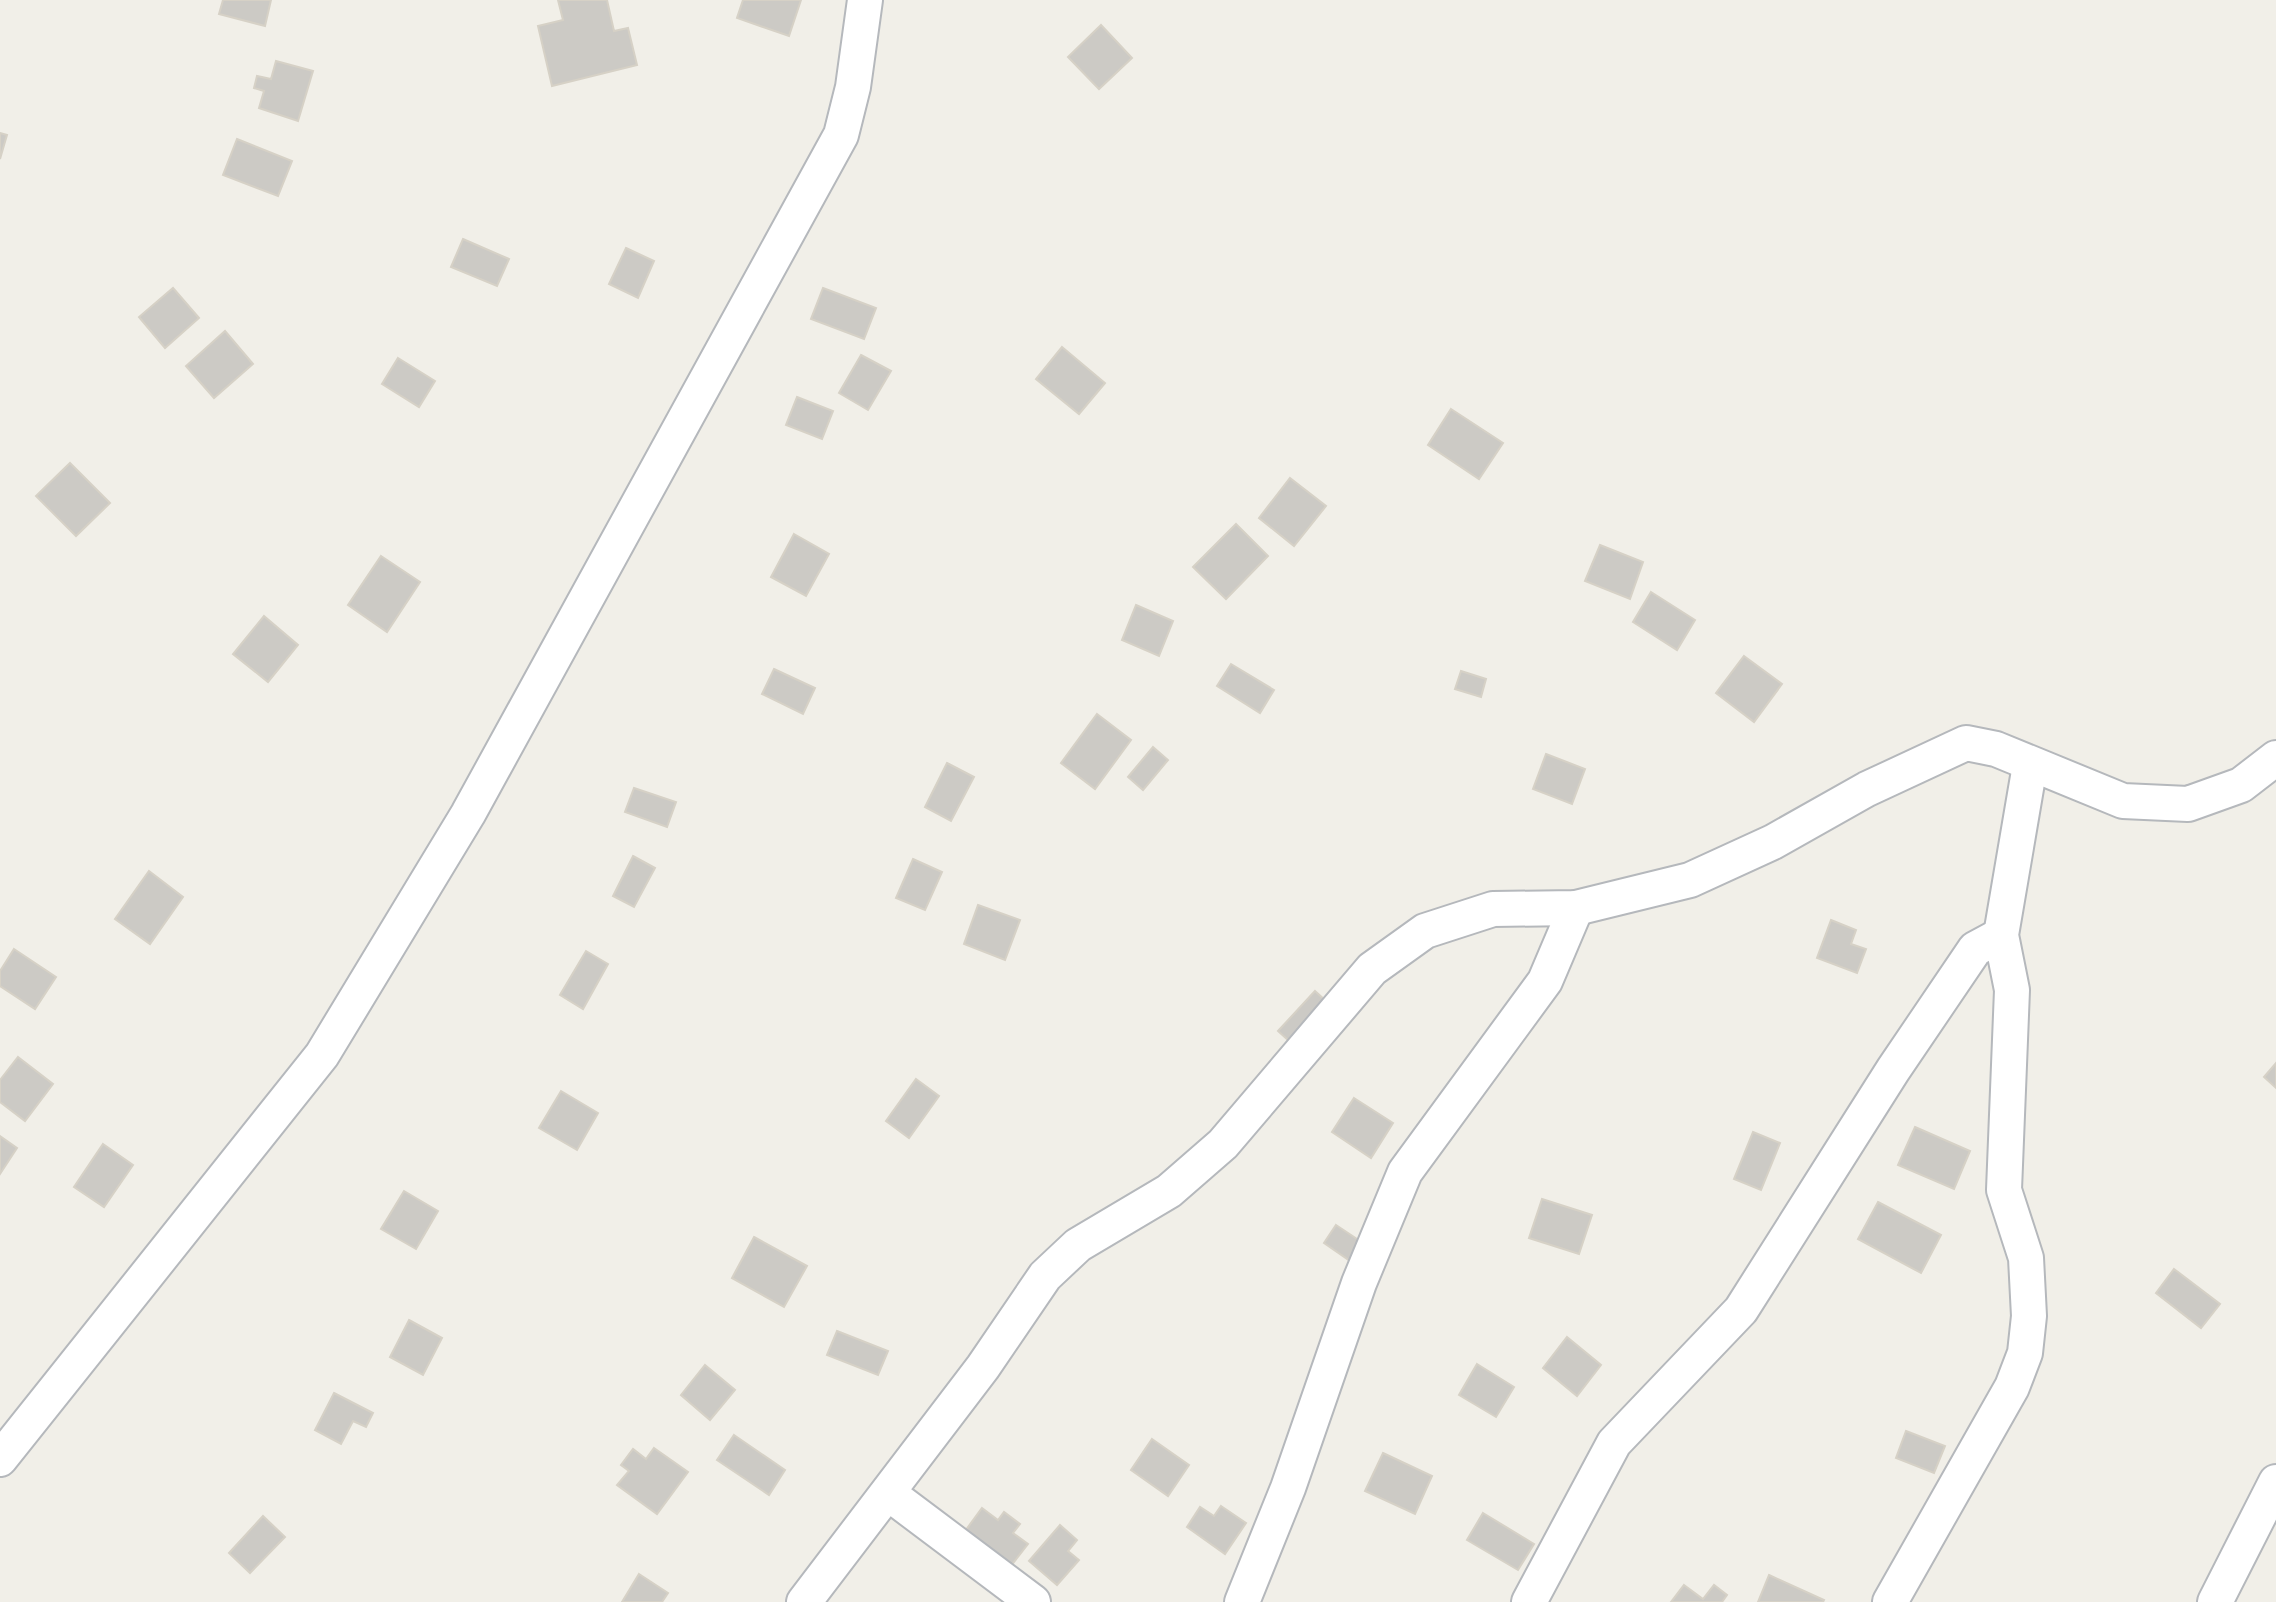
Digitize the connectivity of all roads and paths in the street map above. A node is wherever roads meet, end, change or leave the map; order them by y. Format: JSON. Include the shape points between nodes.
{"nodes":[{"id":1,"x":865,"y":0,"type":"edge"},
{"id":2,"x":2276,"y":758,"type":"edge"},
{"id":3,"x":2030,"y":765,"type":"junction"},
{"id":4,"x":1576,"y":908,"type":"junction"},
{"id":5,"x":2001,"y":935,"type":"junction"},
{"id":6,"x":0,"y":1459,"type":"edge"},
{"id":7,"x":2276,"y":1482,"type":"edge"},
{"id":8,"x":888,"y":1493,"type":"junction"},
{"id":9,"x":804,"y":1602,"type":"edge"},
{"id":10,"x":1033,"y":1602,"type":"edge"},
{"id":11,"x":1242,"y":1602,"type":"edge"},
{"id":12,"x":1529,"y":1602,"type":"edge"},
{"id":13,"x":1890,"y":1602,"type":"edge"},
{"id":14,"x":2215,"y":1602,"type":"edge"}],
"edges":[{"from":1,"to":6,"type":"street","via":[[841,135],[468,814],[322,1055]]},
{"from":2,"to":3,"type":"street","via":[[2241,785],[2188,804],[2123,801]]},
{"from":3,"to":4,"type":"street","via":[[1996,749],[1966,743],[1690,880]]},
{"from":3,"to":5,"type":"street"},
{"from":4,"to":8,"type":"street","via":[[1493,909],[1425,931],[1372,969],[1223,1144],[1169,1191],[1078,1245],[1045,1276]]},
{"from":4,"to":11,"type":"street","via":[[1545,981],[1405,1172]]},
{"from":5,"to":12,"type":"street","via":[[1975,949],[1741,1310],[1614,1443]]},
{"from":5,"to":13,"type":"street","via":[[2012,990],[2004,1190],[2026,1258],[2025,1353],[2012,1387]]},
{"from":7,"to":14,"type":"street"},
{"from":8,"to":9,"type":"street"},
{"from":8,"to":10,"type":"street"}]}
